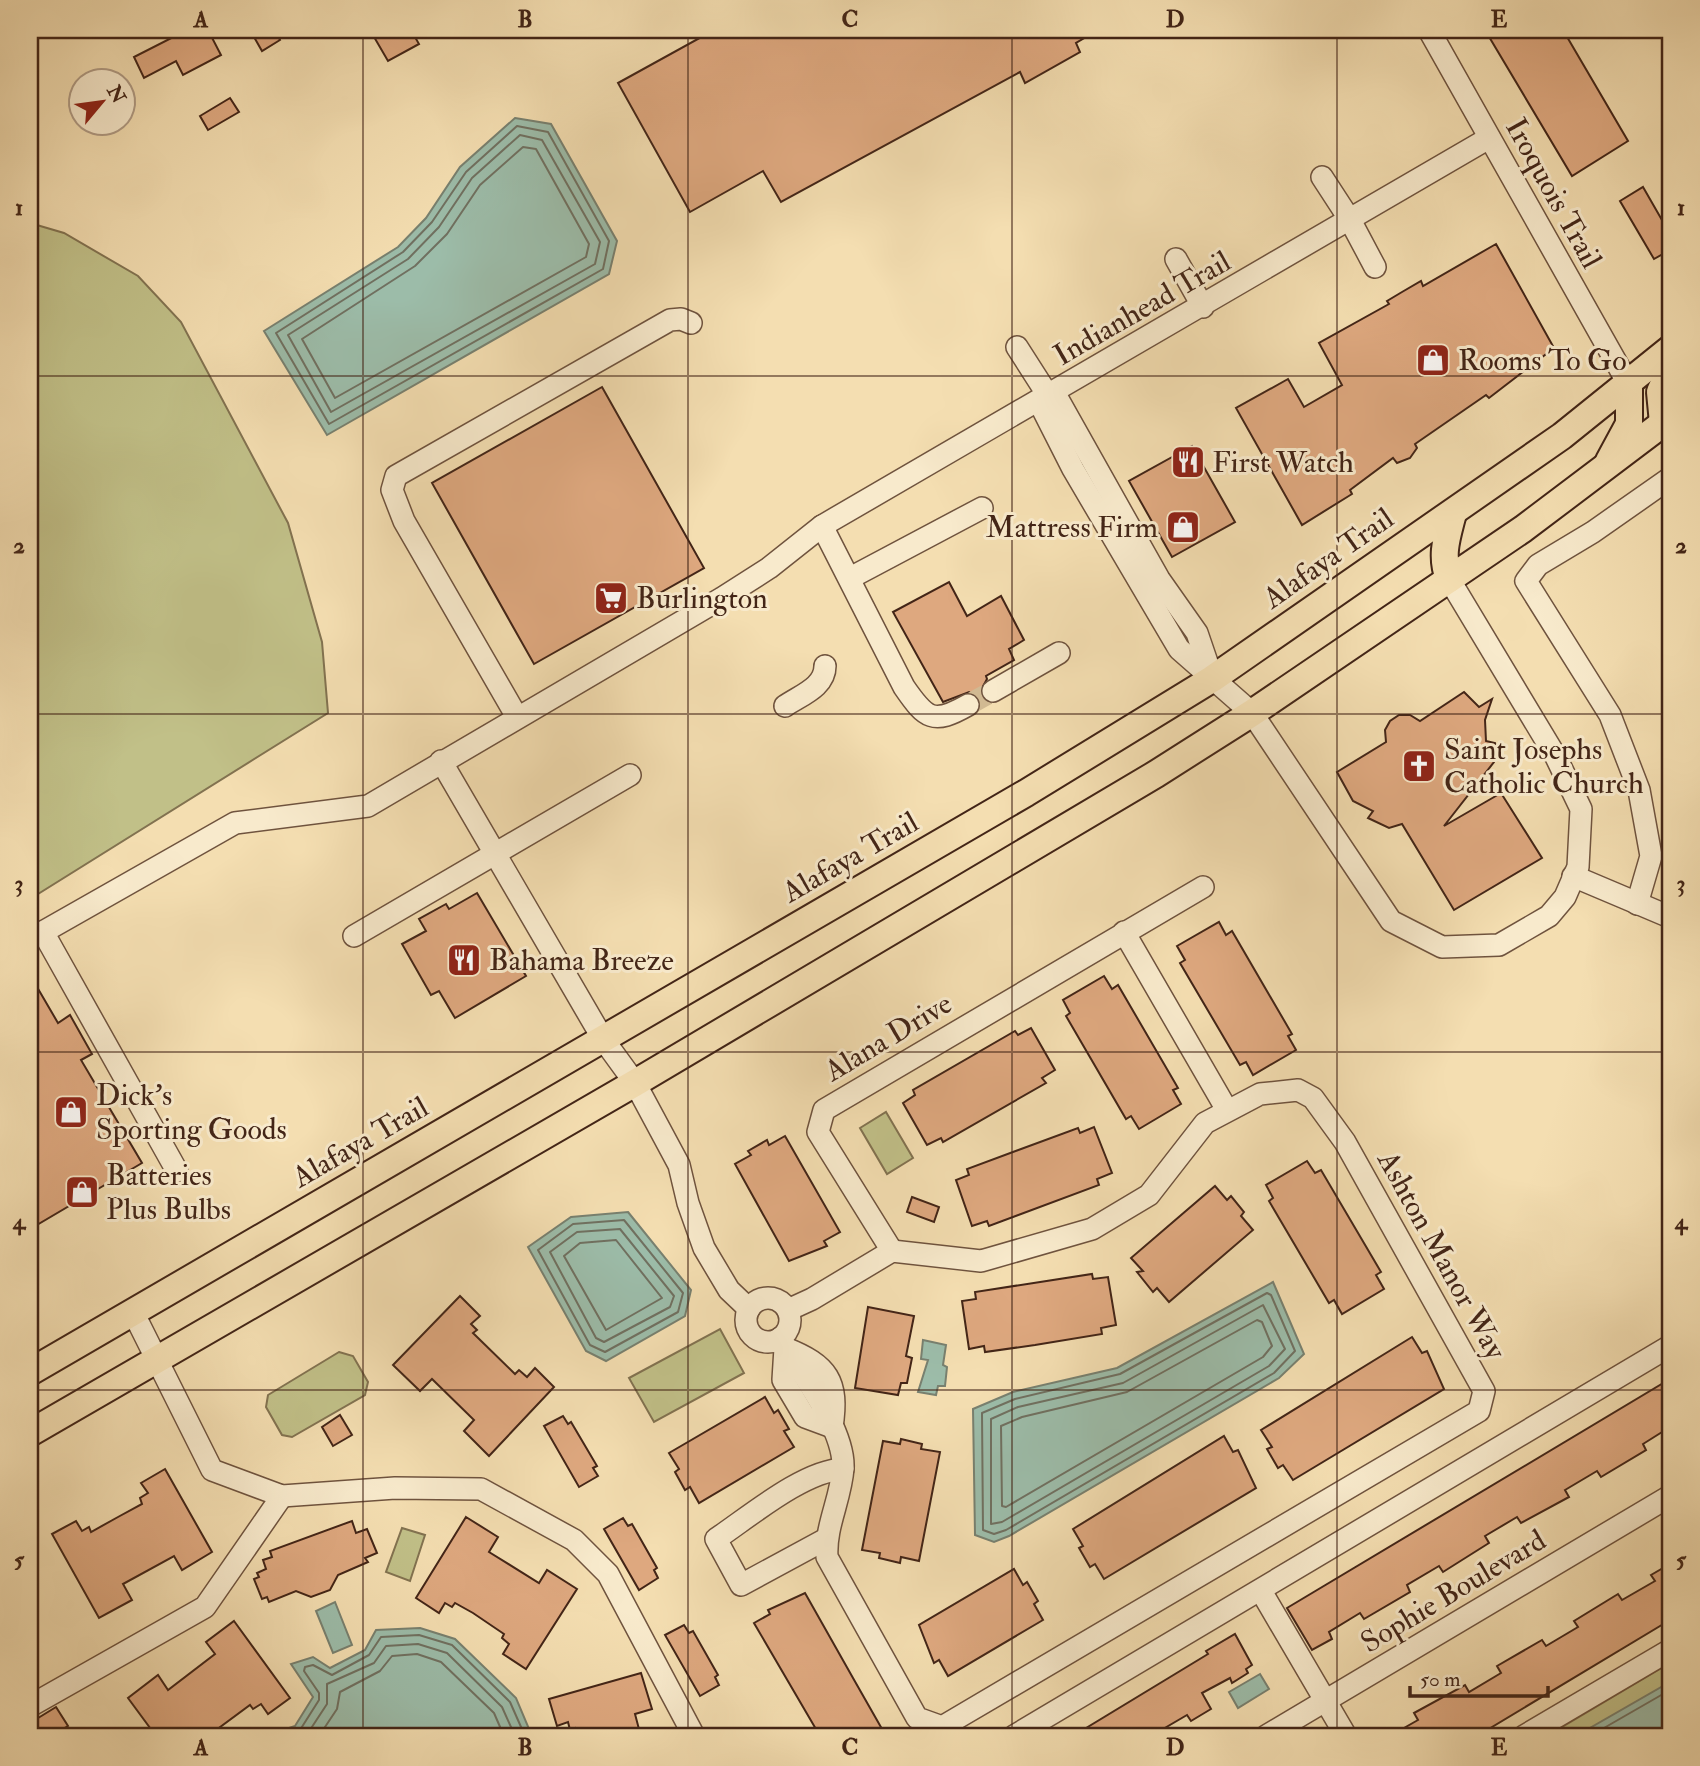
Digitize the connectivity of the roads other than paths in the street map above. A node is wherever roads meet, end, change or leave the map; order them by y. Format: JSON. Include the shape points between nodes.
{"nodes":[{"id":1,"x":1429,"y":30,"type":"edge"},
{"id":2,"x":1489,"y":138,"type":"junction"},
{"id":3,"x":1322,"y":177,"type":"dead end"},
{"id":4,"x":1350,"y":220,"type":"junction"},
{"id":5,"x":1175,"y":259,"type":"dead end"},
{"id":6,"x":1375,"y":267,"type":"dead end"},
{"id":7,"x":1203,"y":307,"type":"junction"},
{"id":8,"x":691,"y":323,"type":"dead end"},
{"id":9,"x":1017,"y":347,"type":"dead end"},
{"id":10,"x":1670,"y":349,"type":"edge"},
{"id":11,"x":1670,"y":370,"type":"edge"},
{"id":12,"x":1629,"y":385,"type":"junction"},
{"id":13,"x":1048,"y":398,"type":"junction"},
{"id":14,"x":1668,"y":425,"type":"edge"},
{"id":15,"x":1605,"y":469,"type":"junction"},
{"id":16,"x":1670,"y":478,"type":"edge"},
{"id":17,"x":982,"y":508,"type":"dead end"},
{"id":18,"x":1453,"y":513,"type":"junction"},
{"id":19,"x":822,"y":526,"type":"junction"},
{"id":20,"x":850,"y":578,"type":"junction"},
{"id":21,"x":1449,"y":579,"type":"junction"},
{"id":22,"x":1059,"y":653,"type":"dead end"},
{"id":23,"x":825,"y":666,"type":"dead end"},
{"id":24,"x":1212,"y":678,"type":"junction"},
{"id":25,"x":993,"y":691,"type":"tunnel mouth"},
{"id":26,"x":968,"y":705,"type":"tunnel mouth"},
{"id":27,"x":785,"y":706,"type":"dead end"},
{"id":28,"x":1252,"y":713,"type":"junction"},
{"id":29,"x":517,"y":718,"type":"junction"},
{"id":30,"x":441,"y":761,"type":"junction"},
{"id":31,"x":630,"y":775,"type":"dead end"},
{"id":32,"x":496,"y":854,"type":"junction"},
{"id":33,"x":1573,"y":876,"type":"junction"},
{"id":34,"x":1203,"y":887,"type":"dead end"},
{"id":35,"x":1637,"y":904,"type":"junction"},
{"id":36,"x":1670,"y":917,"type":"edge"},
{"id":37,"x":36,"y":932,"type":"edge"},
{"id":38,"x":1124,"y":932,"type":"junction"},
{"id":39,"x":354,"y":936,"type":"dead end"},
{"id":40,"x":603,"y":1039,"type":"junction"},
{"id":41,"x":635,"y":1083,"type":"junction"},
{"id":42,"x":1227,"y":1110,"type":"junction"},
{"id":43,"x":177,"y":1171,"type":"dead end"},
{"id":44,"x":892,"y":1251,"type":"junction"},
{"id":45,"x":749,"y":1309,"type":"junction"},
{"id":46,"x":788,"y":1310,"type":"junction"},
{"id":47,"x":133,"y":1312,"type":"junction"},
{"id":48,"x":783,"y":1343,"type":"junction"},
{"id":49,"x":1670,"y":1346,"type":"edge"},
{"id":50,"x":158,"y":1360,"type":"junction"},
{"id":51,"x":30,"y":1371,"type":"edge"},
{"id":52,"x":30,"y":1433,"type":"edge"},
{"id":53,"x":843,"y":1469,"type":"junction"},
{"id":54,"x":282,"y":1496,"type":"junction"},
{"id":55,"x":1670,"y":1496,"type":"edge"},
{"id":56,"x":826,"y":1539,"type":"junction"},
{"id":57,"x":1261,"y":1591,"type":"junction"},
{"id":58,"x":1670,"y":1650,"type":"edge"},
{"id":59,"x":1325,"y":1701,"type":"junction"},
{"id":60,"x":30,"y":1706,"type":"edge"},
{"id":61,"x":694,"y":1736,"type":"edge"},
{"id":62,"x":1014,"y":1736,"type":"edge"},
{"id":63,"x":1266,"y":1736,"type":"edge"},
{"id":64,"x":1346,"y":1736,"type":"edge"},
{"id":65,"x":1524,"y":1736,"type":"edge"}],
"edges":[{"from":1,"to":2,"type":"street","name":"Iroquois Trail"},
{"from":2,"to":4,"type":"street","name":"Indianhead Trail"},
{"from":2,"to":12,"type":"street","name":"Iroquois Trail"},
{"from":3,"to":4,"type":"street"},
{"from":4,"to":6,"type":"street"},
{"from":4,"to":7,"type":"street","name":"Indianhead Trail"},
{"from":5,"to":7,"type":"street"},
{"from":7,"to":13,"type":"street","name":"Indianhead Trail"},
{"from":8,"to":29,"type":"street","via":[[670,320],[396,477],[392,490],[404,521]]},
{"from":9,"to":13,"type":"street"},
{"from":10,"to":12,"type":"main road","name":"Alafaya Trail"},
{"from":11,"to":14,"type":"main road","via":[[1660,392]]},
{"from":12,"to":15,"type":"main road","via":[[1629,424]]},
{"from":12,"to":18,"type":"main road","name":"Alafaya Trail"},
{"from":13,"to":19,"type":"street","name":"Indianhead Trail"},
{"from":13,"to":24,"type":"street","via":[[1159,579],[1198,633]]},
{"from":14,"to":15,"type":"main road"},
{"from":15,"to":21,"type":"main road"},
{"from":16,"to":35,"type":"street","via":[[1538,565],[1526,581],[1610,715],[1639,790],[1651,856]]},
{"from":17,"to":20,"type":"street"},
{"from":18,"to":21,"type":"main road","via":[[1444,548]]},
{"from":18,"to":24,"type":"main road","name":"Alafaya Trail"},
{"from":19,"to":20,"type":"street"},
{"from":19,"to":29,"type":"street","name":"Indianhead Trail","via":[[722,598]]},
{"from":20,"to":26,"type":"street","via":[[920,710],[940,718]]},
{"from":21,"to":28,"type":"main road"},
{"from":21,"to":33,"type":"street","via":[[1556,757],[1581,809],[1578,867]]},
{"from":22,"to":25,"type":"street"},
{"from":23,"to":27,"type":"street","via":[[819,684]]},
{"from":24,"to":28,"type":"street"},
{"from":24,"to":40,"type":"main road","name":"Alafaya Trail","via":[[1026,793]]},
{"from":28,"to":33,"type":"street","via":[[1391,921],[1442,947],[1499,945],[1549,916],[1565,897]]},
{"from":28,"to":41,"type":"main road","via":[[1052,838]]},
{"from":29,"to":30,"type":"street","name":"Indianhead Trail"},
{"from":30,"to":32,"type":"street"},
{"from":30,"to":37,"type":"street","name":"Indianhead Trail","via":[[368,806],[235,823]]},
{"from":31,"to":32,"type":"street"},
{"from":32,"to":39,"type":"street"},
{"from":32,"to":40,"type":"street"},
{"from":33,"to":35,"type":"street"},
{"from":34,"to":38,"type":"street","name":"Alana Drive"},
{"from":35,"to":36,"type":"street"},
{"from":37,"to":43,"type":"street"},
{"from":38,"to":42,"type":"street"},
{"from":38,"to":44,"type":"street","name":"Alana Drive","via":[[824,1110],[818,1132]]},
{"from":40,"to":41,"type":"street"},
{"from":40,"to":47,"type":"main road","name":"Alafaya Trail"},
{"from":41,"to":45,"type":"street","via":[[679,1166],[704,1248],[729,1290]]},
{"from":41,"to":50,"type":"main road"},
{"from":42,"to":44,"type":"street","name":"Ashton Manor Way","via":[[1205,1123],[1149,1195],[1092,1228],[981,1261]]},
{"from":42,"to":56,"type":"street","name":"Ashton Manor Way","via":[[1260,1094],[1298,1090],[1312,1098],[1345,1142],[1484,1391],[1479,1411],[942,1727],[917,1718],[840,1584],[827,1557]]},
{"from":44,"to":46,"type":"street"},
{"from":45,"to":46,"type":"street","via":[[770,1298]]},
{"from":45,"to":48,"type":"street","via":[[746,1321],[751,1335],[764,1342]]},
{"from":46,"to":48,"type":"street","via":[[790,1324]]},
{"from":47,"to":50,"type":"street"},
{"from":47,"to":51,"type":"main road","name":"Alafaya Trail"},
{"from":48,"to":53,"type":"street","name":"Ashton Manor Way","via":[[832,1427]]},
{"from":49,"to":57,"type":"street"},
{"from":50,"to":52,"type":"main road"},
{"from":50,"to":54,"type":"street","via":[[212,1470]]},
{"from":53,"to":56,"type":"street","name":"Ashton Manor Way"},
{"from":53,"to":56,"type":"street","via":[[829,1470],[800,1484],[716,1539],[741,1585]]},
{"from":54,"to":60,"type":"street","via":[[205,1607]]},
{"from":54,"to":61,"type":"street","via":[[395,1488],[481,1489],[574,1540],[608,1574]]},
{"from":55,"to":59,"type":"street","name":"Sophie Boulevard"},
{"from":57,"to":59,"type":"street"},
{"from":57,"to":62,"type":"street"},
{"from":58,"to":65,"type":"street"},
{"from":59,"to":63,"type":"street","name":"Sophie Boulevard"},
{"from":59,"to":64,"type":"street"}]}
